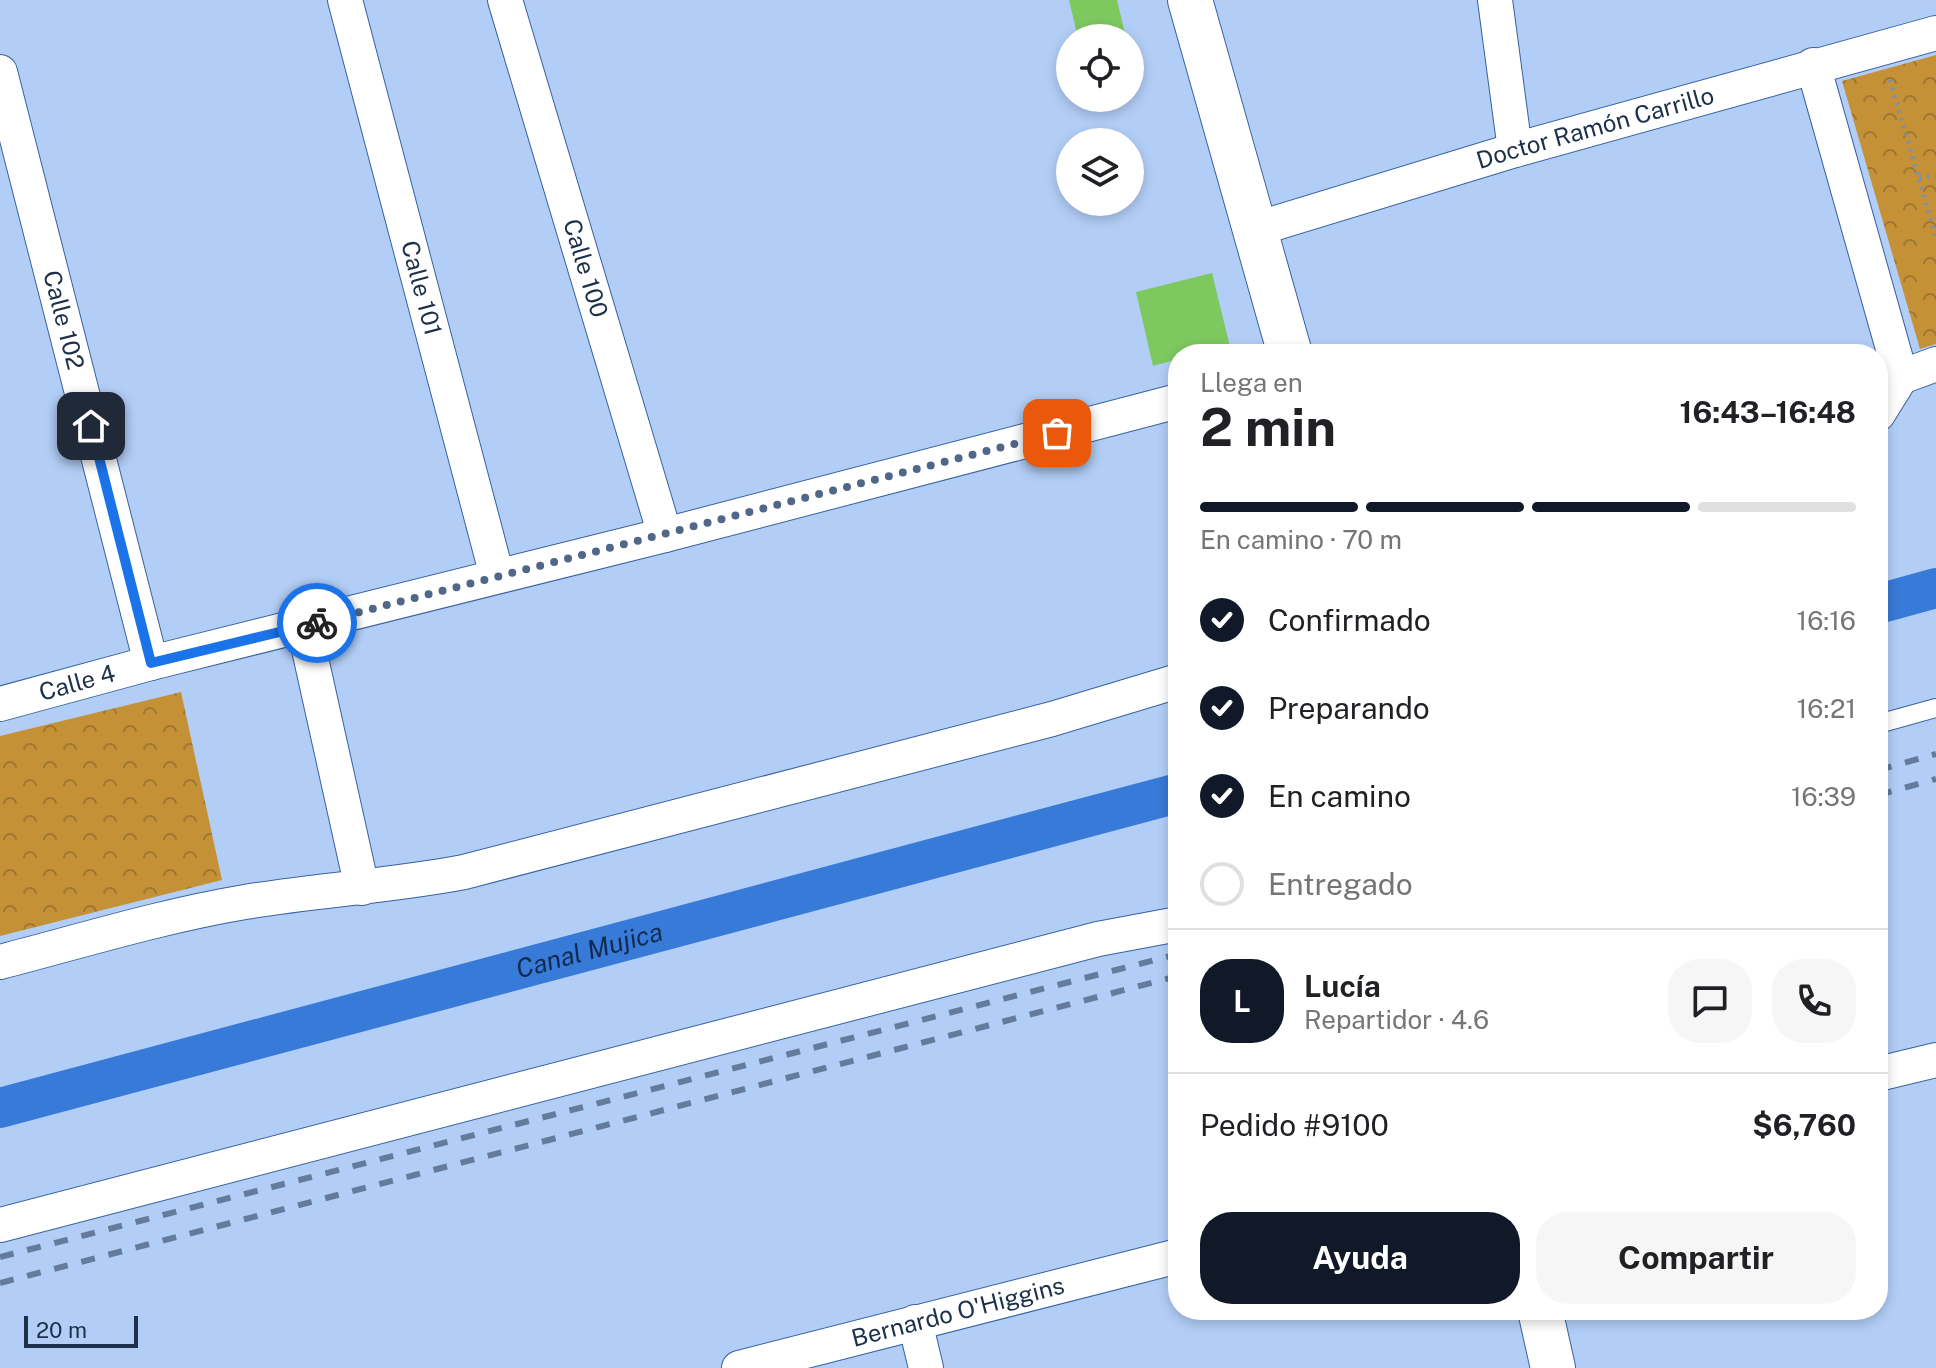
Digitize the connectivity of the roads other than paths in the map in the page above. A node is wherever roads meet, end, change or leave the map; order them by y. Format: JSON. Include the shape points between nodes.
{"nodes":[{"id":1,"x":345,"y":0,"type":"edge"},
{"id":2,"x":505,"y":0,"type":"edge"},
{"id":3,"x":1190,"y":0,"type":"edge"},
{"id":4,"x":1495,"y":0,"type":"edge"},
{"id":5,"x":1936,"y":33,"type":"edge"},
{"id":6,"x":1813,"y":65,"type":"junction"},
{"id":7,"x":0,"y":72,"type":"edge"},
{"id":8,"x":1515,"y":150,"type":"junction"},
{"id":9,"x":1256,"y":229,"type":"junction"},
{"id":10,"x":1287,"y":344,"type":"edge"},
{"id":11,"x":1936,"y":364,"type":"edge"},
{"id":12,"x":1901,"y":377,"type":"junction"},
{"id":13,"x":1888,"y":398,"type":"edge"},
{"id":14,"x":1168,"y":404,"type":"edge"},
{"id":15,"x":665,"y":535,"type":"junction"},
{"id":16,"x":497,"y":576,"type":"junction"},
{"id":17,"x":304,"y":627,"type":"junction"},
{"id":18,"x":151,"y":663,"type":"junction"},
{"id":19,"x":1168,"y":684,"type":"edge"},
{"id":20,"x":0,"y":704,"type":"edge"},
{"id":21,"x":1936,"y":708,"type":"edge"},
{"id":22,"x":1888,"y":721,"type":"edge"},
{"id":23,"x":362,"y":888,"type":"junction"},
{"id":24,"x":1168,"y":926,"type":"edge"},
{"id":25,"x":0,"y":962,"type":"edge"},
{"id":26,"x":1936,"y":1060,"type":"edge"},
{"id":27,"x":1888,"y":1072,"type":"edge"},
{"id":28,"x":0,"y":1225,"type":"edge"},
{"id":29,"x":1168,"y":1259,"type":"edge"},
{"id":30,"x":1542,"y":1320,"type":"edge"},
{"id":31,"x":915,"y":1322,"type":"junction"},
{"id":32,"x":739,"y":1368,"type":"edge"},
{"id":33,"x":926,"y":1368,"type":"edge"},
{"id":34,"x":1553,"y":1368,"type":"edge"}],
"edges":[{"from":1,"to":16,"type":"street","name":"Calle 101"},
{"from":2,"to":15,"type":"street","name":"Calle 100"},
{"from":3,"to":9,"type":"street"},
{"from":4,"to":8,"type":"street"},
{"from":5,"to":6,"type":"street","name":"Doctor Ramón Carrillo"},
{"from":6,"to":8,"type":"street","name":"Doctor Ramón Carrillo"},
{"from":6,"to":12,"type":"street"},
{"from":7,"to":18,"type":"street","name":"Calle 102"},
{"from":8,"to":9,"type":"street","name":"Doctor Ramón Carrillo"},
{"from":9,"to":10,"type":"street"},
{"from":11,"to":12,"type":"street"},
{"from":12,"to":13,"type":"street"},
{"from":14,"to":15,"type":"street","name":"Calle 4"},
{"from":15,"to":16,"type":"street","name":"Calle 4"},
{"from":16,"to":17,"type":"street","name":"Calle 4"},
{"from":17,"to":18,"type":"street","name":"Calle 4"},
{"from":17,"to":23,"type":"street"},
{"from":18,"to":20,"type":"street","name":"Calle 4"},
{"from":19,"to":23,"type":"street","via":[[464,872]]},
{"from":21,"to":22,"type":"lane"},
{"from":23,"to":25,"type":"street","via":[[187,913]]},
{"from":24,"to":28,"type":"street","via":[[1098,939]]},
{"from":26,"to":27,"type":"street"},
{"from":29,"to":31,"type":"street","name":"Bernardo O'Higgins"},
{"from":30,"to":34,"type":"street"},
{"from":31,"to":32,"type":"street","name":"Bernardo O'Higgins"},
{"from":31,"to":33,"type":"street"}]}
